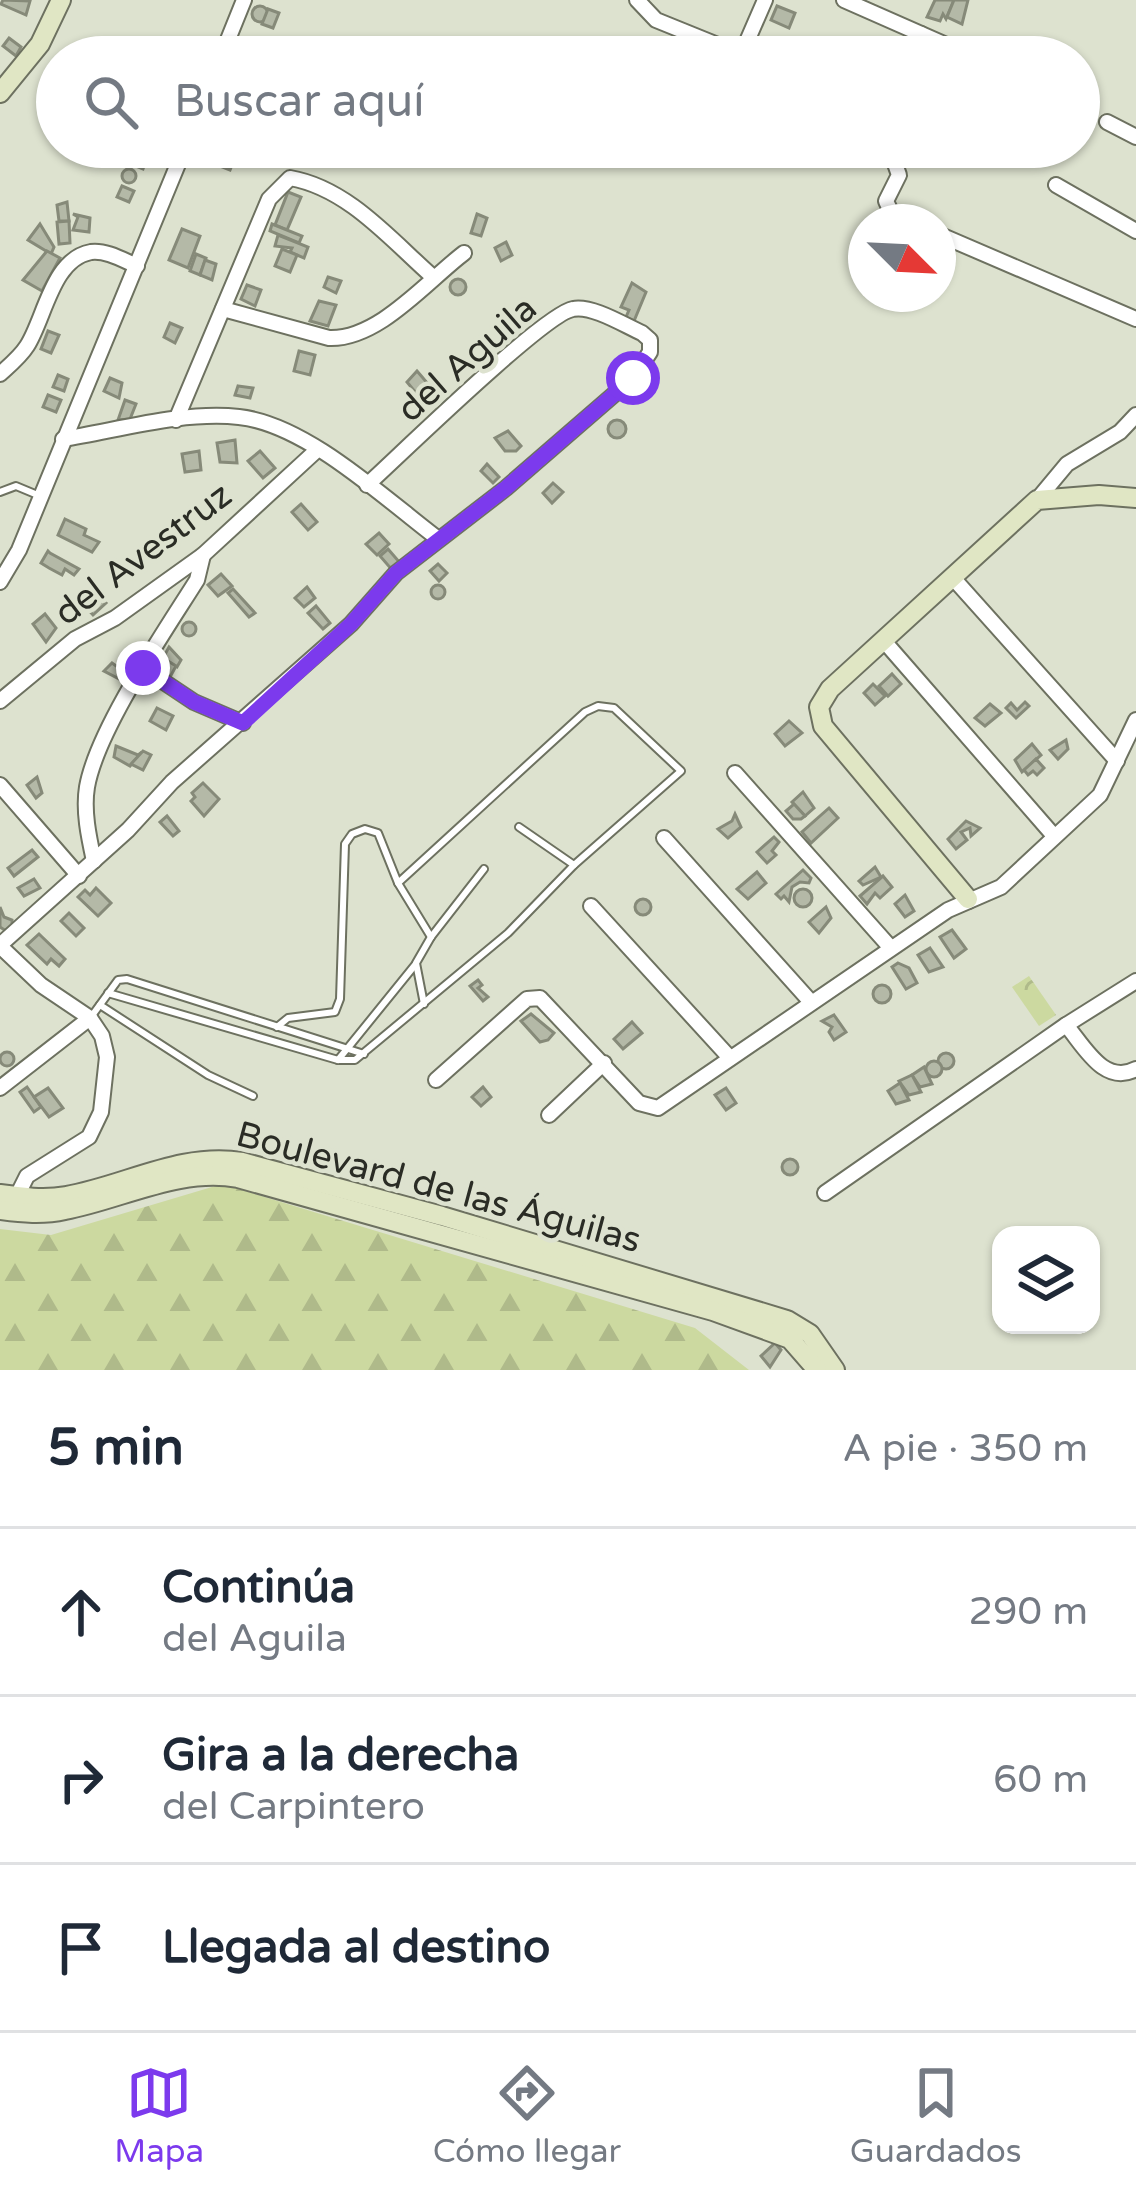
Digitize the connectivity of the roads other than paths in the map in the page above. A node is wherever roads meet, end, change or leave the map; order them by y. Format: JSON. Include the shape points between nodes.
{"nodes":[{"id":1,"x":61,"y":0,"type":"edge"},
{"id":2,"x":244,"y":0,"type":"edge"},
{"id":3,"x":637,"y":0,"type":"edge"},
{"id":4,"x":765,"y":0,"type":"edge"},
{"id":5,"x":844,"y":0,"type":"edge"},
{"id":6,"x":921,"y":34,"type":"joint"},
{"id":7,"x":44,"y":36,"type":"edge"},
{"id":8,"x":229,"y":36,"type":"edge"},
{"id":9,"x":696,"y":36,"type":"edge"},
{"id":10,"x":749,"y":36,"type":"edge"},
{"id":11,"x":926,"y":36,"type":"edge"},
{"id":12,"x":36,"y":49,"type":"edge"},
{"id":13,"x":0,"y":93,"type":"edge"},
{"id":14,"x":1107,"y":122,"type":"dead end"},
{"id":15,"x":1136,"y":137,"type":"edge"},
{"id":16,"x":177,"y":168,"type":"edge"},
{"id":17,"x":896,"y":168,"type":"edge"},
{"id":18,"x":1056,"y":185,"type":"dead end"},
{"id":19,"x":887,"y":204,"type":"edge"},
{"id":20,"x":1136,"y":231,"type":"edge"},
{"id":21,"x":956,"y":242,"type":"edge"},
{"id":22,"x":464,"y":253,"type":"dead end"},
{"id":23,"x":137,"y":266,"type":"junction"},
{"id":24,"x":433,"y":278,"type":"junction"},
{"id":25,"x":223,"y":310,"type":"junction"},
{"id":26,"x":1136,"y":320,"type":"edge"},
{"id":27,"x":0,"y":374,"type":"edge"},
{"id":28,"x":1136,"y":415,"type":"edge"},
{"id":29,"x":176,"y":420,"type":"junction"},
{"id":30,"x":63,"y":440,"type":"junction"},
{"id":31,"x":317,"y":450,"type":"junction"},
{"id":32,"x":368,"y":485,"type":"junction"},
{"id":33,"x":0,"y":492,"type":"edge"},
{"id":34,"x":40,"y":496,"type":"junction"},
{"id":35,"x":1136,"y":498,"type":"edge"},
{"id":36,"x":1037,"y":500,"type":"junction"},
{"id":37,"x":437,"y":538,"type":"junction"},
{"id":38,"x":203,"y":555,"type":"junction"},
{"id":39,"x":954,"y":579,"type":"junction"},
{"id":40,"x":0,"y":582,"type":"edge"},
{"id":41,"x":884,"y":641,"type":"junction"},
{"id":42,"x":143,"y":668,"type":"junction"},
{"id":43,"x":0,"y":701,"type":"edge"},
{"id":44,"x":1136,"y":720,"type":"edge"},
{"id":45,"x":243,"y":723,"type":"junction"},
{"id":46,"x":1118,"y":761,"type":"junction"},
{"id":47,"x":736,"y":772,"type":"dead end"},
{"id":48,"x":0,"y":785,"type":"edge"},
{"id":49,"x":519,"y":827,"type":"dead end"},
{"id":50,"x":1054,"y":836,"type":"junction"},
{"id":51,"x":664,"y":838,"type":"dead end"},
{"id":52,"x":94,"y":861,"type":"junction"},
{"id":53,"x":574,"y":865,"type":"junction"},
{"id":54,"x":484,"y":869,"type":"dead end"},
{"id":55,"x":79,"y":876,"type":"junction"},
{"id":56,"x":398,"y":883,"type":"junction"},
{"id":57,"x":968,"y":898,"type":"junction"},
{"id":58,"x":591,"y":906,"type":"dead end"},
{"id":59,"x":431,"y":937,"type":"junction"},
{"id":60,"x":0,"y":945,"type":"edge"},
{"id":61,"x":890,"y":947,"type":"junction"},
{"id":62,"x":416,"y":963,"type":"junction"},
{"id":63,"x":1136,"y":981,"type":"edge"},
{"id":64,"x":108,"y":992,"type":"junction"},
{"id":65,"x":809,"y":1001,"type":"junction"},
{"id":66,"x":424,"y":1004,"type":"junction"},
{"id":67,"x":100,"y":1005,"type":"junction"},
{"id":68,"x":90,"y":1018,"type":"junction"},
{"id":69,"x":1066,"y":1025,"type":"junction"},
{"id":70,"x":277,"y":1027,"type":"junction"},
{"id":71,"x":346,"y":1050,"type":"junction"},
{"id":72,"x":364,"y":1054,"type":"junction"},
{"id":73,"x":730,"y":1058,"type":"junction"},
{"id":74,"x":338,"y":1060,"type":"junction"},
{"id":75,"x":604,"y":1063,"type":"junction"},
{"id":76,"x":1136,"y":1069,"type":"edge"},
{"id":77,"x":436,"y":1080,"type":"dead end"},
{"id":78,"x":0,"y":1088,"type":"edge"},
{"id":79,"x":253,"y":1096,"type":"dead end"},
{"id":80,"x":549,"y":1115,"type":"dead end"},
{"id":81,"x":826,"y":1193,"type":"dead end"},
{"id":82,"x":9,"y":1195,"type":"edge"},
{"id":83,"x":0,"y":1210,"type":"edge"},
{"id":84,"x":817,"y":1370,"type":"edge"},
{"id":85,"x":835,"y":1370,"type":"edge"}],
"edges":[{"from":1,"to":7,"type":"main road"},
{"from":2,"to":8,"type":"street"},
{"from":3,"to":9,"type":"street","via":[[656,20]]},
{"from":4,"to":10,"type":"street"},
{"from":5,"to":6,"type":"street"},
{"from":6,"to":11,"type":"street"},
{"from":12,"to":13,"type":"main road"},
{"from":14,"to":15,"type":"street"},
{"from":16,"to":23,"type":"street"},
{"from":17,"to":19,"type":"street"},
{"from":18,"to":20,"type":"street"},
{"from":21,"to":26,"type":"street"},
{"from":22,"to":24,"type":"street"},
{"from":23,"to":27,"type":"street","via":[[104,253],[72,260],[28,344]]},
{"from":23,"to":30,"type":"street"},
{"from":24,"to":25,"type":"street","via":[[374,328],[346,339]]},
{"from":24,"to":25,"type":"street","via":[[353,206],[290,178],[268,199]]},
{"from":25,"to":29,"type":"street"},
{"from":28,"to":36,"type":"street","via":[[1067,464]]},
{"from":29,"to":30,"type":"street"},
{"from":29,"to":31,"type":"street","via":[[242,417]]},
{"from":30,"to":34,"type":"street"},
{"from":31,"to":32,"type":"street"},
{"from":31,"to":38,"type":"street","name":"del Avestruz"},
{"from":32,"to":37,"type":"street"},
{"from":32,"to":37,"type":"street","name":"del Aguila","via":[[566,310],[580,307],[650,340],[633,378]]},
{"from":33,"to":34,"type":"lane","via":[[16,486]]},
{"from":34,"to":40,"type":"street"},
{"from":35,"to":36,"type":"main road"},
{"from":36,"to":39,"type":"main road"},
{"from":37,"to":45,"type":"street","name":"del Aguila"},
{"from":38,"to":42,"type":"street","via":[[197,580]]},
{"from":38,"to":43,"type":"street","name":"del Avestruz","via":[[75,639]]},
{"from":39,"to":41,"type":"main road"},
{"from":39,"to":46,"type":"street"},
{"from":41,"to":50,"type":"street"},
{"from":41,"to":57,"type":"main road","via":[[830,689],[819,707],[824,726]]},
{"from":42,"to":45,"type":"street"},
{"from":42,"to":52,"type":"street","via":[[86,788]]},
{"from":44,"to":46,"type":"street"},
{"from":45,"to":52,"type":"street","name":"del Aguila"},
{"from":46,"to":50,"type":"street","via":[[1100,795]]},
{"from":47,"to":61,"type":"street"},
{"from":48,"to":55,"type":"street"},
{"from":49,"to":53,"type":"lane"},
{"from":50,"to":57,"type":"street","via":[[1000,887]]},
{"from":51,"to":65,"type":"street"},
{"from":52,"to":55,"type":"street","name":"del Aguila"},
{"from":53,"to":56,"type":"lane","via":[[681,771],[614,708],[585,712]]},
{"from":53,"to":66,"type":"lane"},
{"from":54,"to":59,"type":"lane"},
{"from":55,"to":60,"type":"street","name":"del Aguila"},
{"from":56,"to":59,"type":"lane"},
{"from":56,"to":70,"type":"lane","via":[[378,833],[352,834],[345,844],[335,1012]]},
{"from":57,"to":61,"type":"street"},
{"from":58,"to":73,"type":"street"},
{"from":59,"to":62,"type":"lane"},
{"from":60,"to":68,"type":"street"},
{"from":61,"to":65,"type":"street"},
{"from":62,"to":66,"type":"lane"},
{"from":62,"to":71,"type":"lane"},
{"from":63,"to":69,"type":"street"},
{"from":64,"to":67,"type":"lane"},
{"from":64,"to":70,"type":"lane","via":[[127,980]]},
{"from":64,"to":74,"type":"lane"},
{"from":65,"to":73,"type":"street"},
{"from":66,"to":72,"type":"lane"},
{"from":67,"to":68,"type":"lane"},
{"from":67,"to":79,"type":"lane"},
{"from":68,"to":78,"type":"street"},
{"from":68,"to":82,"type":"street","via":[[106,1057],[101,1112],[89,1137]]},
{"from":69,"to":76,"type":"street","via":[[1102,1069]]},
{"from":69,"to":81,"type":"street"},
{"from":70,"to":71,"type":"lane"},
{"from":71,"to":72,"type":"lane"},
{"from":71,"to":74,"type":"lane"},
{"from":72,"to":74,"type":"lane"},
{"from":73,"to":75,"type":"street","via":[[658,1108],[639,1102]]},
{"from":75,"to":77,"type":"street","via":[[548,1003],[527,999]]},
{"from":75,"to":80,"type":"street"},
{"from":82,"to":85,"type":"main road","name":"Boulevard de las Águilas","via":[[65,1197],[177,1165],[242,1162],[788,1319],[810,1334]]},
{"from":83,"to":84,"type":"main road","name":"Boulevard de las Águilas","via":[[63,1211],[178,1180],[238,1178],[713,1311],[790,1339]]}]}
